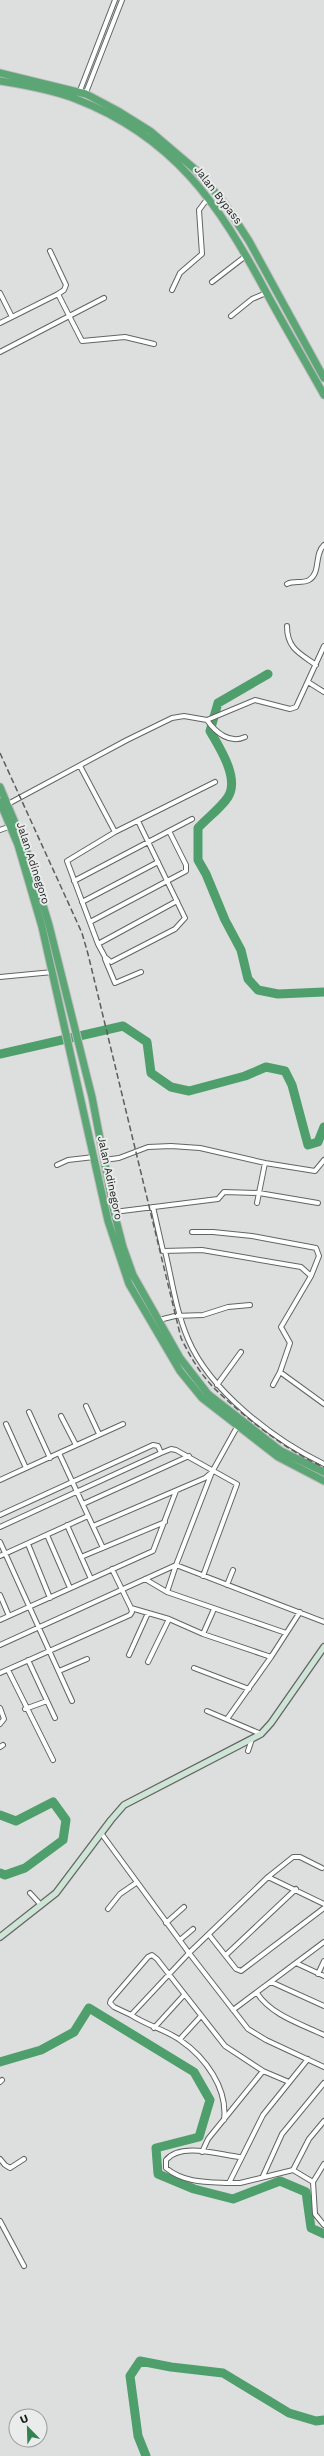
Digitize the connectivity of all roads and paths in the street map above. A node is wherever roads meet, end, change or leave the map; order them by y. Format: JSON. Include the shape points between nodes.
{"nodes":[{"id":1,"x":115,"y":0,"type":"edge"},
{"id":2,"x":122,"y":0,"type":"edge"},
{"id":3,"x":0,"y":73,"type":"edge"},
{"id":4,"x":0,"y":81,"type":"edge"},
{"id":5,"x":81,"y":97,"type":"junction"},
{"id":6,"x":208,"y":197,"type":"junction"},
{"id":7,"x":50,"y":251,"type":"dead end"},
{"id":8,"x":247,"y":255,"type":"junction"},
{"id":9,"x":212,"y":282,"type":"dead end"},
{"id":10,"x":172,"y":290,"type":"dead end"},
{"id":11,"x":266,"y":293,"type":"junction"},
{"id":12,"x":0,"y":294,"type":"edge"},
{"id":13,"x":58,"y":294,"type":"junction"},
{"id":14,"x":104,"y":298,"type":"dead end"},
{"id":15,"x":231,"y":316,"type":"dead end"},
{"id":16,"x":69,"y":317,"type":"junction"},
{"id":17,"x":12,"y":318,"type":"junction"},
{"id":18,"x":0,"y":323,"type":"edge"},
{"id":19,"x":154,"y":344,"type":"dead end"},
{"id":20,"x":0,"y":352,"type":"edge"},
{"id":21,"x":324,"y":378,"type":"edge"},
{"id":22,"x":324,"y":395,"type":"edge"},
{"id":23,"x":324,"y":545,"type":"edge"},
{"id":24,"x":287,"y":584,"type":"dead end"},
{"id":25,"x":287,"y":626,"type":"dead end"},
{"id":26,"x":324,"y":646,"type":"edge"},
{"id":27,"x":316,"y":664,"type":"junction"},
{"id":28,"x":308,"y":682,"type":"junction"},
{"id":29,"x":324,"y":692,"type":"edge"},
{"id":30,"x":209,"y":721,"type":"junction"},
{"id":31,"x":245,"y":737,"type":"dead end"},
{"id":32,"x":80,"y":766,"type":"junction"},
{"id":33,"x":215,"y":782,"type":"dead end"},
{"id":34,"x":0,"y":787,"type":"edge"},
{"id":35,"x":0,"y":802,"type":"edge"},
{"id":36,"x":8,"y":804,"type":"junction"},
{"id":37,"x":192,"y":818,"type":"dead end"},
{"id":38,"x":138,"y":821,"type":"junction"},
{"id":39,"x":11,"y":826,"type":"junction"},
{"id":40,"x":0,"y":830,"type":"edge"},
{"id":41,"x":169,"y":830,"type":"junction"},
{"id":42,"x":116,"y":832,"type":"junction"},
{"id":43,"x":148,"y":841,"type":"junction"},
{"id":44,"x":158,"y":862,"type":"junction"},
{"id":45,"x":74,"y":881,"type":"junction"},
{"id":46,"x":168,"y":881,"type":"junction"},
{"id":47,"x":177,"y":901,"type":"junction"},
{"id":48,"x":82,"y":902,"type":"junction"},
{"id":49,"x":90,"y":922,"type":"junction"},
{"id":50,"x":45,"y":926,"type":"junction"},
{"id":51,"x":98,"y":944,"type":"junction"},
{"id":52,"x":104,"y":957,"type":"junction"},
{"id":53,"x":53,"y":972,"type":"junction"},
{"id":54,"x":141,"y":972,"type":"dead end"},
{"id":55,"x":0,"y":977,"type":"edge"},
{"id":56,"x":95,"y":1157,"type":"junction"},
{"id":57,"x":104,"y":1160,"type":"junction"},
{"id":58,"x":324,"y":1160,"type":"edge"},
{"id":59,"x":265,"y":1163,"type":"junction"},
{"id":60,"x":57,"y":1165,"type":"dead end"},
{"id":61,"x":107,"y":1180,"type":"junction"},
{"id":62,"x":100,"y":1181,"type":"junction"},
{"id":63,"x":259,"y":1193,"type":"junction"},
{"id":64,"x":106,"y":1196,"type":"junction"},
{"id":65,"x":257,"y":1203,"type":"dead end"},
{"id":66,"x":318,"y":1203,"type":"dead end"},
{"id":67,"x":153,"y":1207,"type":"junction"},
{"id":68,"x":114,"y":1212,"type":"junction"},
{"id":69,"x":192,"y":1232,"type":"dead end"},
{"id":70,"x":165,"y":1251,"type":"junction"},
{"id":71,"x":311,"y":1276,"type":"junction"},
{"id":72,"x":250,"y":1305,"type":"dead end"},
{"id":73,"x":180,"y":1315,"type":"junction"},
{"id":74,"x":158,"y":1321,"type":"junction"},
{"id":75,"x":241,"y":1352,"type":"dead end"},
{"id":76,"x":280,"y":1372,"type":"junction"},
{"id":77,"x":217,"y":1385,"type":"junction"},
{"id":78,"x":273,"y":1385,"type":"dead end"},
{"id":79,"x":324,"y":1404,"type":"edge"},
{"id":80,"x":86,"y":1406,"type":"dead end"},
{"id":81,"x":30,"y":1412,"type":"dead end"},
{"id":82,"x":61,"y":1416,"type":"dead end"},
{"id":83,"x":6,"y":1424,"type":"dead end"},
{"id":84,"x":123,"y":1424,"type":"dead end"},
{"id":85,"x":237,"y":1427,"type":"junction"},
{"id":86,"x":98,"y":1434,"type":"junction"},
{"id":87,"x":76,"y":1445,"type":"junction"},
{"id":88,"x":159,"y":1449,"type":"junction"},
{"id":89,"x":59,"y":1453,"type":"junction"},
{"id":90,"x":190,"y":1456,"type":"junction"},
{"id":91,"x":50,"y":1458,"type":"junction"},
{"id":92,"x":324,"y":1464,"type":"edge"},
{"id":93,"x":26,"y":1468,"type":"junction"},
{"id":94,"x":213,"y":1471,"type":"junction"},
{"id":95,"x":324,"y":1472,"type":"edge"},
{"id":96,"x":0,"y":1479,"type":"edge"},
{"id":97,"x":324,"y":1481,"type":"edge"},
{"id":98,"x":72,"y":1483,"type":"junction"},
{"id":99,"x":76,"y":1490,"type":"junction"},
{"id":100,"x":176,"y":1490,"type":"junction"},
{"id":101,"x":83,"y":1504,"type":"junction"},
{"id":102,"x":0,"y":1515,"type":"edge"},
{"id":103,"x":88,"y":1516,"type":"junction"},
{"id":104,"x":165,"y":1522,"type":"junction"},
{"id":105,"x":67,"y":1526,"type":"junction"},
{"id":106,"x":93,"y":1526,"type":"junction"},
{"id":107,"x":0,"y":1527,"type":"edge"},
{"id":108,"x":47,"y":1535,"type":"junction"},
{"id":109,"x":0,"y":1542,"type":"edge"},
{"id":110,"x":28,"y":1544,"type":"junction"},
{"id":111,"x":103,"y":1548,"type":"junction"},
{"id":112,"x":6,"y":1554,"type":"junction"},
{"id":113,"x":0,"y":1556,"type":"edge"},
{"id":114,"x":81,"y":1558,"type":"junction"},
{"id":115,"x":176,"y":1565,"type":"junction"},
{"id":116,"x":112,"y":1569,"type":"junction"},
{"id":117,"x":233,"y":1570,"type":"dead end"},
{"id":118,"x":203,"y":1576,"type":"junction"},
{"id":119,"x":91,"y":1579,"type":"junction"},
{"id":120,"x":145,"y":1579,"type":"junction"},
{"id":121,"x":227,"y":1585,"type":"junction"},
{"id":122,"x":70,"y":1588,"type":"junction"},
{"id":123,"x":122,"y":1590,"type":"junction"},
{"id":124,"x":167,"y":1592,"type":"junction"},
{"id":125,"x":0,"y":1595,"type":"edge"},
{"id":126,"x":50,"y":1598,"type":"junction"},
{"id":127,"x":30,"y":1607,"type":"junction"},
{"id":128,"x":131,"y":1608,"type":"junction"},
{"id":129,"x":214,"y":1609,"type":"junction"},
{"id":130,"x":300,"y":1612,"type":"junction"},
{"id":131,"x":148,"y":1613,"type":"junction"},
{"id":132,"x":9,"y":1616,"type":"junction"},
{"id":133,"x":169,"y":1619,"type":"junction"},
{"id":134,"x":0,"y":1620,"type":"edge"},
{"id":135,"x":324,"y":1622,"type":"edge"},
{"id":136,"x":40,"y":1628,"type":"junction"},
{"id":137,"x":286,"y":1633,"type":"junction"},
{"id":138,"x":203,"y":1634,"type":"junction"},
{"id":139,"x":0,"y":1645,"type":"edge"},
{"id":140,"x":324,"y":1647,"type":"edge"},
{"id":141,"x":50,"y":1650,"type":"junction"},
{"id":142,"x":129,"y":1655,"type":"dead end"},
{"id":143,"x":271,"y":1657,"type":"junction"},
{"id":144,"x":87,"y":1659,"type":"dead end"},
{"id":145,"x":28,"y":1660,"type":"junction"},
{"id":146,"x":148,"y":1662,"type":"dead end"},
{"id":147,"x":194,"y":1668,"type":"dead end"},
{"id":148,"x":8,"y":1670,"type":"junction"},
{"id":149,"x":59,"y":1671,"type":"junction"},
{"id":150,"x":0,"y":1673,"type":"edge"},
{"id":151,"x":249,"y":1689,"type":"junction"},
{"id":152,"x":47,"y":1701,"type":"junction"},
{"id":153,"x":72,"y":1701,"type":"dead end"},
{"id":154,"x":0,"y":1708,"type":"edge"},
{"id":155,"x":25,"y":1709,"type":"junction"},
{"id":156,"x":207,"y":1711,"type":"dead end"},
{"id":157,"x":55,"y":1718,"type":"dead end"},
{"id":158,"x":228,"y":1719,"type":"junction"},
{"id":159,"x":0,"y":1724,"type":"edge"},
{"id":160,"x":261,"y":1734,"type":"junction"},
{"id":161,"x":252,"y":1738,"type":"junction"},
{"id":162,"x":248,"y":1751,"type":"dead end"},
{"id":163,"x":53,"y":1760,"type":"dead end"},
{"id":164,"x":101,"y":1833,"type":"junction"},
{"id":165,"x":322,"y":1868,"type":"dead end"},
{"id":166,"x":268,"y":1877,"type":"junction"},
{"id":167,"x":136,"y":1884,"type":"junction"},
{"id":168,"x":296,"y":1889,"type":"junction"},
{"id":169,"x":30,"y":1893,"type":"dead end"},
{"id":170,"x":324,"y":1904,"type":"edge"},
{"id":171,"x":41,"y":1905,"type":"junction"},
{"id":172,"x":184,"y":1907,"type":"dead end"},
{"id":173,"x":324,"y":1908,"type":"edge"},
{"id":174,"x":108,"y":1909,"type":"dead end"},
{"id":175,"x":166,"y":1923,"type":"junction"},
{"id":176,"x":193,"y":1929,"type":"dead end"},
{"id":177,"x":210,"y":1936,"type":"junction"},
{"id":178,"x":0,"y":1937,"type":"edge"},
{"id":179,"x":180,"y":1940,"type":"junction"},
{"id":180,"x":324,"y":1942,"type":"edge"},
{"id":181,"x":190,"y":1953,"type":"junction"},
{"id":182,"x":226,"y":1955,"type":"junction"},
{"id":183,"x":324,"y":1961,"type":"edge"},
{"id":184,"x":296,"y":1963,"type":"junction"},
{"id":185,"x":168,"y":1974,"type":"junction"},
{"id":186,"x":318,"y":1974,"type":"junction"},
{"id":187,"x":324,"y":1976,"type":"edge"},
{"id":188,"x":272,"y":1982,"type":"junction"},
{"id":189,"x":257,"y":1993,"type":"junction"},
{"id":190,"x":184,"y":1995,"type":"junction"},
{"id":191,"x":324,"y":2006,"type":"edge"},
{"id":192,"x":234,"y":2010,"type":"junction"},
{"id":193,"x":130,"y":2015,"type":"junction"},
{"id":194,"x":201,"y":2016,"type":"junction"},
{"id":195,"x":154,"y":2028,"type":"junction"},
{"id":196,"x":324,"y":2035,"type":"edge"},
{"id":197,"x":180,"y":2039,"type":"junction"},
{"id":198,"x":308,"y":2059,"type":"junction"},
{"id":199,"x":324,"y":2068,"type":"edge"},
{"id":200,"x":263,"y":2070,"type":"junction"},
{"id":201,"x":289,"y":2082,"type":"junction"},
{"id":202,"x":324,"y":2083,"type":"edge"},
{"id":203,"x":224,"y":2120,"type":"junction"},
{"id":204,"x":324,"y":2121,"type":"edge"},
{"id":205,"x":202,"y":2152,"type":"junction"},
{"id":206,"x":240,"y":2157,"type":"junction"},
{"id":207,"x":0,"y":2159,"type":"edge"},
{"id":208,"x":24,"y":2159,"type":"dead end"},
{"id":209,"x":324,"y":2164,"type":"edge"},
{"id":210,"x":292,"y":2170,"type":"junction"},
{"id":211,"x":263,"y":2176,"type":"junction"},
{"id":212,"x":313,"y":2182,"type":"junction"},
{"id":213,"x":229,"y":2183,"type":"junction"},
{"id":214,"x":0,"y":2221,"type":"edge"},
{"id":215,"x":324,"y":2225,"type":"edge"},
{"id":216,"x":24,"y":2266,"type":"dead end"}],
"edges":[{"from":1,"to":5,"type":"street"},
{"from":2,"to":5,"type":"street"},
{"from":3,"to":5,"type":"highway","name":"Jalan Bypass"},
{"from":4,"to":5,"type":"highway","name":"Jalan Bypass"},
{"from":5,"to":6,"type":"highway","name":"Jalan Bypass","via":[[146,137],[191,176]]},
{"from":5,"to":21,"type":"highway","name":"Jalan Bypass","via":[[118,111],[166,143],[196,171],[225,204],[249,241]]},
{"from":6,"to":8,"type":"highway","name":"Jalan Bypass"},
{"from":6,"to":10,"type":"street","via":[[199,210],[202,254],[180,273]]},
{"from":7,"to":13,"type":"street","via":[[66,285]]},
{"from":8,"to":9,"type":"street"},
{"from":8,"to":11,"type":"highway","name":"Jalan Bypass"},
{"from":11,"to":15,"type":"street","via":[[252,299]]},
{"from":11,"to":22,"type":"highway","name":"Jalan Bypass"},
{"from":12,"to":17,"type":"street"},
{"from":13,"to":16,"type":"street"},
{"from":13,"to":17,"type":"street"},
{"from":14,"to":16,"type":"street"},
{"from":16,"to":19,"type":"street","via":[[84,342],[125,337]]},
{"from":16,"to":20,"type":"street"},
{"from":17,"to":18,"type":"street"},
{"from":23,"to":24,"type":"street","via":[[311,578],[305,582],[295,580]]},
{"from":25,"to":27,"type":"street","via":[[290,646]]},
{"from":26,"to":27,"type":"street"},
{"from":27,"to":28,"type":"street"},
{"from":28,"to":29,"type":"street"},
{"from":28,"to":30,"type":"street","via":[[298,705],[293,708],[255,700]]},
{"from":30,"to":31,"type":"street","via":[[218,732],[229,739],[237,741]]},
{"from":30,"to":32,"type":"street","via":[[184,716],[172,718]]},
{"from":32,"to":36,"type":"street"},
{"from":32,"to":42,"type":"street"},
{"from":33,"to":38,"type":"street"},
{"from":34,"to":36,"type":"highway","name":"Jalan Adinegoro"},
{"from":35,"to":39,"type":"highway","name":"Jalan Adinegoro"},
{"from":36,"to":50,"type":"highway","name":"Jalan Adinegoro","via":[[26,849]]},
{"from":37,"to":41,"type":"street"},
{"from":38,"to":42,"type":"street"},
{"from":38,"to":43,"type":"street"},
{"from":39,"to":40,"type":"street"},
{"from":39,"to":50,"type":"highway","name":"Jalan Adinegoro"},
{"from":41,"to":43,"type":"street"},
{"from":41,"to":46,"type":"street","via":[[187,868]]},
{"from":42,"to":45,"type":"street","via":[[68,859],[67,865]]},
{"from":43,"to":44,"type":"street"},
{"from":43,"to":45,"type":"street"},
{"from":44,"to":46,"type":"street"},
{"from":44,"to":48,"type":"street"},
{"from":45,"to":48,"type":"street"},
{"from":46,"to":47,"type":"street"},
{"from":46,"to":49,"type":"street"},
{"from":47,"to":51,"type":"street"},
{"from":47,"to":52,"type":"street","via":[[185,918],[181,924],[113,961],[109,962]]},
{"from":48,"to":49,"type":"street"},
{"from":49,"to":51,"type":"street"},
{"from":50,"to":53,"type":"highway","name":"Jalan Adinegoro"},
{"from":50,"to":57,"type":"highway","name":"Jalan Adinegoro","via":[[73,1020]]},
{"from":51,"to":52,"type":"street"},
{"from":52,"to":54,"type":"street","via":[[115,983]]},
{"from":53,"to":55,"type":"street"},
{"from":53,"to":56,"type":"highway","name":"Jalan Adinegoro"},
{"from":56,"to":60,"type":"street","via":[[68,1160]]},
{"from":56,"to":62,"type":"highway","name":"Jalan Adinegoro"},
{"from":57,"to":59,"type":"street","via":[[159,1146],[200,1148]]},
{"from":57,"to":61,"type":"highway","name":"Jalan Adinegoro"},
{"from":58,"to":59,"type":"street","via":[[315,1171]]},
{"from":59,"to":63,"type":"street"},
{"from":61,"to":62,"type":"highway","via":[[102,1184]]},
{"from":61,"to":64,"type":"highway","name":"Jalan Adinegoro"},
{"from":62,"to":64,"type":"highway","name":"Jalan Adinegoro"},
{"from":63,"to":65,"type":"street"},
{"from":63,"to":66,"type":"street"},
{"from":63,"to":67,"type":"street","via":[[224,1192],[218,1199]]},
{"from":64,"to":68,"type":"highway"},
{"from":64,"to":85,"type":"highway","name":"Jalan Adinegoro","via":[[120,1263],[142,1308],[180,1371],[202,1398]]},
{"from":67,"to":68,"type":"street"},
{"from":67,"to":70,"type":"street","via":[[162,1248]]},
{"from":68,"to":74,"type":"highway","via":[[123,1247],[134,1275]]},
{"from":69,"to":71,"type":"street","via":[[213,1232],[316,1248],[318,1256]]},
{"from":70,"to":71,"type":"street","via":[[202,1250],[252,1258],[301,1267]]},
{"from":70,"to":73,"type":"street"},
{"from":71,"to":76,"type":"street","via":[[281,1327],[290,1343]]},
{"from":72,"to":73,"type":"street","via":[[228,1306],[195,1316]]},
{"from":73,"to":74,"type":"street"},
{"from":73,"to":77,"type":"street","via":[[188,1339],[203,1368]]},
{"from":74,"to":95,"type":"highway","via":[[189,1371],[208,1394],[281,1451]]},
{"from":75,"to":77,"type":"street"},
{"from":76,"to":78,"type":"street"},
{"from":76,"to":79,"type":"street"},
{"from":77,"to":92,"type":"street","via":[[293,1447]]},
{"from":80,"to":86,"type":"street"},
{"from":81,"to":91,"type":"street"},
{"from":82,"to":87,"type":"street"},
{"from":83,"to":93,"type":"street"},
{"from":84,"to":86,"type":"street"},
{"from":85,"to":94,"type":"street"},
{"from":85,"to":97,"type":"highway","name":"Jalan Adinegoro","via":[[278,1457]]},
{"from":86,"to":87,"type":"street"},
{"from":87,"to":89,"type":"street"},
{"from":88,"to":90,"type":"street","via":[[174,1449]]},
{"from":88,"to":98,"type":"street","via":[[153,1445]]},
{"from":88,"to":99,"type":"street"},
{"from":89,"to":91,"type":"street"},
{"from":89,"to":98,"type":"street"},
{"from":90,"to":94,"type":"street"},
{"from":90,"to":101,"type":"street"},
{"from":91,"to":93,"type":"street"},
{"from":93,"to":96,"type":"street"},
{"from":94,"to":100,"type":"street","via":[[205,1478]]},
{"from":94,"to":115,"type":"street"},
{"from":94,"to":118,"type":"street","via":[[237,1484]]},
{"from":98,"to":99,"type":"street"},
{"from":98,"to":102,"type":"street"},
{"from":99,"to":101,"type":"street"},
{"from":99,"to":107,"type":"street"},
{"from":100,"to":104,"type":"street"},
{"from":100,"to":106,"type":"street"},
{"from":101,"to":103,"type":"street"},
{"from":103,"to":105,"type":"street"},
{"from":103,"to":106,"type":"street"},
{"from":104,"to":111,"type":"street"},
{"from":104,"to":116,"type":"street","via":[[153,1551]]},
{"from":105,"to":108,"type":"street"},
{"from":105,"to":114,"type":"street"},
{"from":106,"to":111,"type":"street"},
{"from":108,"to":110,"type":"street"},
{"from":108,"to":122,"type":"street"},
{"from":109,"to":112,"type":"street"},
{"from":110,"to":112,"type":"street"},
{"from":110,"to":126,"type":"street"},
{"from":111,"to":114,"type":"street"},
{"from":112,"to":113,"type":"street"},
{"from":112,"to":127,"type":"street"},
{"from":114,"to":119,"type":"street"},
{"from":115,"to":118,"type":"street"},
{"from":115,"to":120,"type":"street"},
{"from":115,"to":124,"type":"street"},
{"from":116,"to":119,"type":"street"},
{"from":116,"to":123,"type":"street"},
{"from":117,"to":121,"type":"street"},
{"from":118,"to":121,"type":"street"},
{"from":119,"to":122,"type":"street"},
{"from":120,"to":123,"type":"street"},
{"from":120,"to":124,"type":"street"},
{"from":121,"to":130,"type":"street"},
{"from":122,"to":126,"type":"street"},
{"from":123,"to":128,"type":"street"},
{"from":123,"to":136,"type":"street"},
{"from":124,"to":129,"type":"street"},
{"from":125,"to":132,"type":"street"},
{"from":126,"to":127,"type":"street"},
{"from":127,"to":132,"type":"street"},
{"from":127,"to":136,"type":"street"},
{"from":128,"to":131,"type":"street"},
{"from":128,"to":141,"type":"street","via":[[130,1615]]},
{"from":129,"to":137,"type":"street"},
{"from":129,"to":138,"type":"street"},
{"from":130,"to":135,"type":"street"},
{"from":130,"to":137,"type":"street"},
{"from":131,"to":133,"type":"street"},
{"from":131,"to":142,"type":"street"},
{"from":132,"to":134,"type":"street"},
{"from":133,"to":138,"type":"street"},
{"from":133,"to":146,"type":"street"},
{"from":136,"to":139,"type":"street"},
{"from":136,"to":141,"type":"street"},
{"from":137,"to":143,"type":"street"},
{"from":138,"to":143,"type":"street"},
{"from":140,"to":160,"type":"street"},
{"from":141,"to":145,"type":"street"},
{"from":141,"to":149,"type":"street"},
{"from":143,"to":151,"type":"street"},
{"from":144,"to":149,"type":"street"},
{"from":145,"to":148,"type":"street"},
{"from":145,"to":152,"type":"street"},
{"from":147,"to":151,"type":"street"},
{"from":148,"to":150,"type":"street"},
{"from":148,"to":155,"type":"street"},
{"from":149,"to":153,"type":"street"},
{"from":151,"to":158,"type":"street"},
{"from":152,"to":155,"type":"street"},
{"from":152,"to":157,"type":"street"},
{"from":154,"to":159,"type":"street","via":[[4,1719]]},
{"from":155,"to":163,"type":"street"},
{"from":156,"to":158,"type":"street"},
{"from":158,"to":160,"type":"street"},
{"from":160,"to":161,"type":"street"},
{"from":161,"to":162,"type":"street"},
{"from":161,"to":164,"type":"street","via":[[131,1800]]},
{"from":164,"to":167,"type":"street"},
{"from":164,"to":171,"type":"street","via":[[56,1893]]},
{"from":165,"to":166,"type":"street","via":[[296,1856]]},
{"from":166,"to":168,"type":"street"},
{"from":166,"to":177,"type":"street"},
{"from":167,"to":174,"type":"street","via":[[120,1894]]},
{"from":167,"to":175,"type":"street"},
{"from":168,"to":170,"type":"street"},
{"from":168,"to":182,"type":"street"},
{"from":169,"to":171,"type":"street"},
{"from":171,"to":178,"type":"street"},
{"from":172,"to":175,"type":"street"},
{"from":173,"to":182,"type":"street","via":[[244,1969],[237,1970]]},
{"from":175,"to":179,"type":"street"},
{"from":176,"to":179,"type":"street"},
{"from":177,"to":181,"type":"street"},
{"from":177,"to":182,"type":"street"},
{"from":179,"to":181,"type":"street"},
{"from":180,"to":184,"type":"street"},
{"from":181,"to":185,"type":"street"},
{"from":181,"to":192,"type":"street"},
{"from":183,"to":186,"type":"street"},
{"from":184,"to":186,"type":"street"},
{"from":184,"to":188,"type":"street"},
{"from":185,"to":190,"type":"street"},
{"from":185,"to":193,"type":"street"},
{"from":185,"to":193,"type":"street","via":[[157,1959],[148,1957],[110,2003]]},
{"from":186,"to":187,"type":"street"},
{"from":188,"to":189,"type":"street"},
{"from":188,"to":191,"type":"street"},
{"from":189,"to":192,"type":"street"},
{"from":189,"to":196,"type":"street","via":[[265,2004],[275,2011]]},
{"from":190,"to":194,"type":"street"},
{"from":190,"to":195,"type":"street"},
{"from":192,"to":198,"type":"street","via":[[252,2032]]},
{"from":193,"to":195,"type":"street"},
{"from":194,"to":197,"type":"street"},
{"from":194,"to":200,"type":"street","via":[[230,2050]]},
{"from":195,"to":197,"type":"street"},
{"from":197,"to":203,"type":"street","via":[[211,2070],[223,2100]]},
{"from":198,"to":199,"type":"street"},
{"from":198,"to":201,"type":"street"},
{"from":200,"to":201,"type":"street"},
{"from":200,"to":203,"type":"street"},
{"from":201,"to":206,"type":"street","via":[[263,2115]]},
{"from":202,"to":211,"type":"street","via":[[296,2114],[277,2143]]},
{"from":203,"to":205,"type":"street","via":[[205,2144]]},
{"from":204,"to":210,"type":"street","via":[[309,2139]]},
{"from":205,"to":206,"type":"street"},
{"from":205,"to":213,"type":"street","via":[[188,2150],[176,2153],[166,2160],[166,2168],[176,2175],[194,2181]]},
{"from":206,"to":213,"type":"street"},
{"from":207,"to":208,"type":"street","via":[[10,2168]]},
{"from":209,"to":212,"type":"street"},
{"from":210,"to":211,"type":"street"},
{"from":210,"to":212,"type":"street"},
{"from":211,"to":213,"type":"street","via":[[240,2184]]},
{"from":212,"to":215,"type":"street","via":[[315,2214]]},
{"from":214,"to":216,"type":"street"}]}
